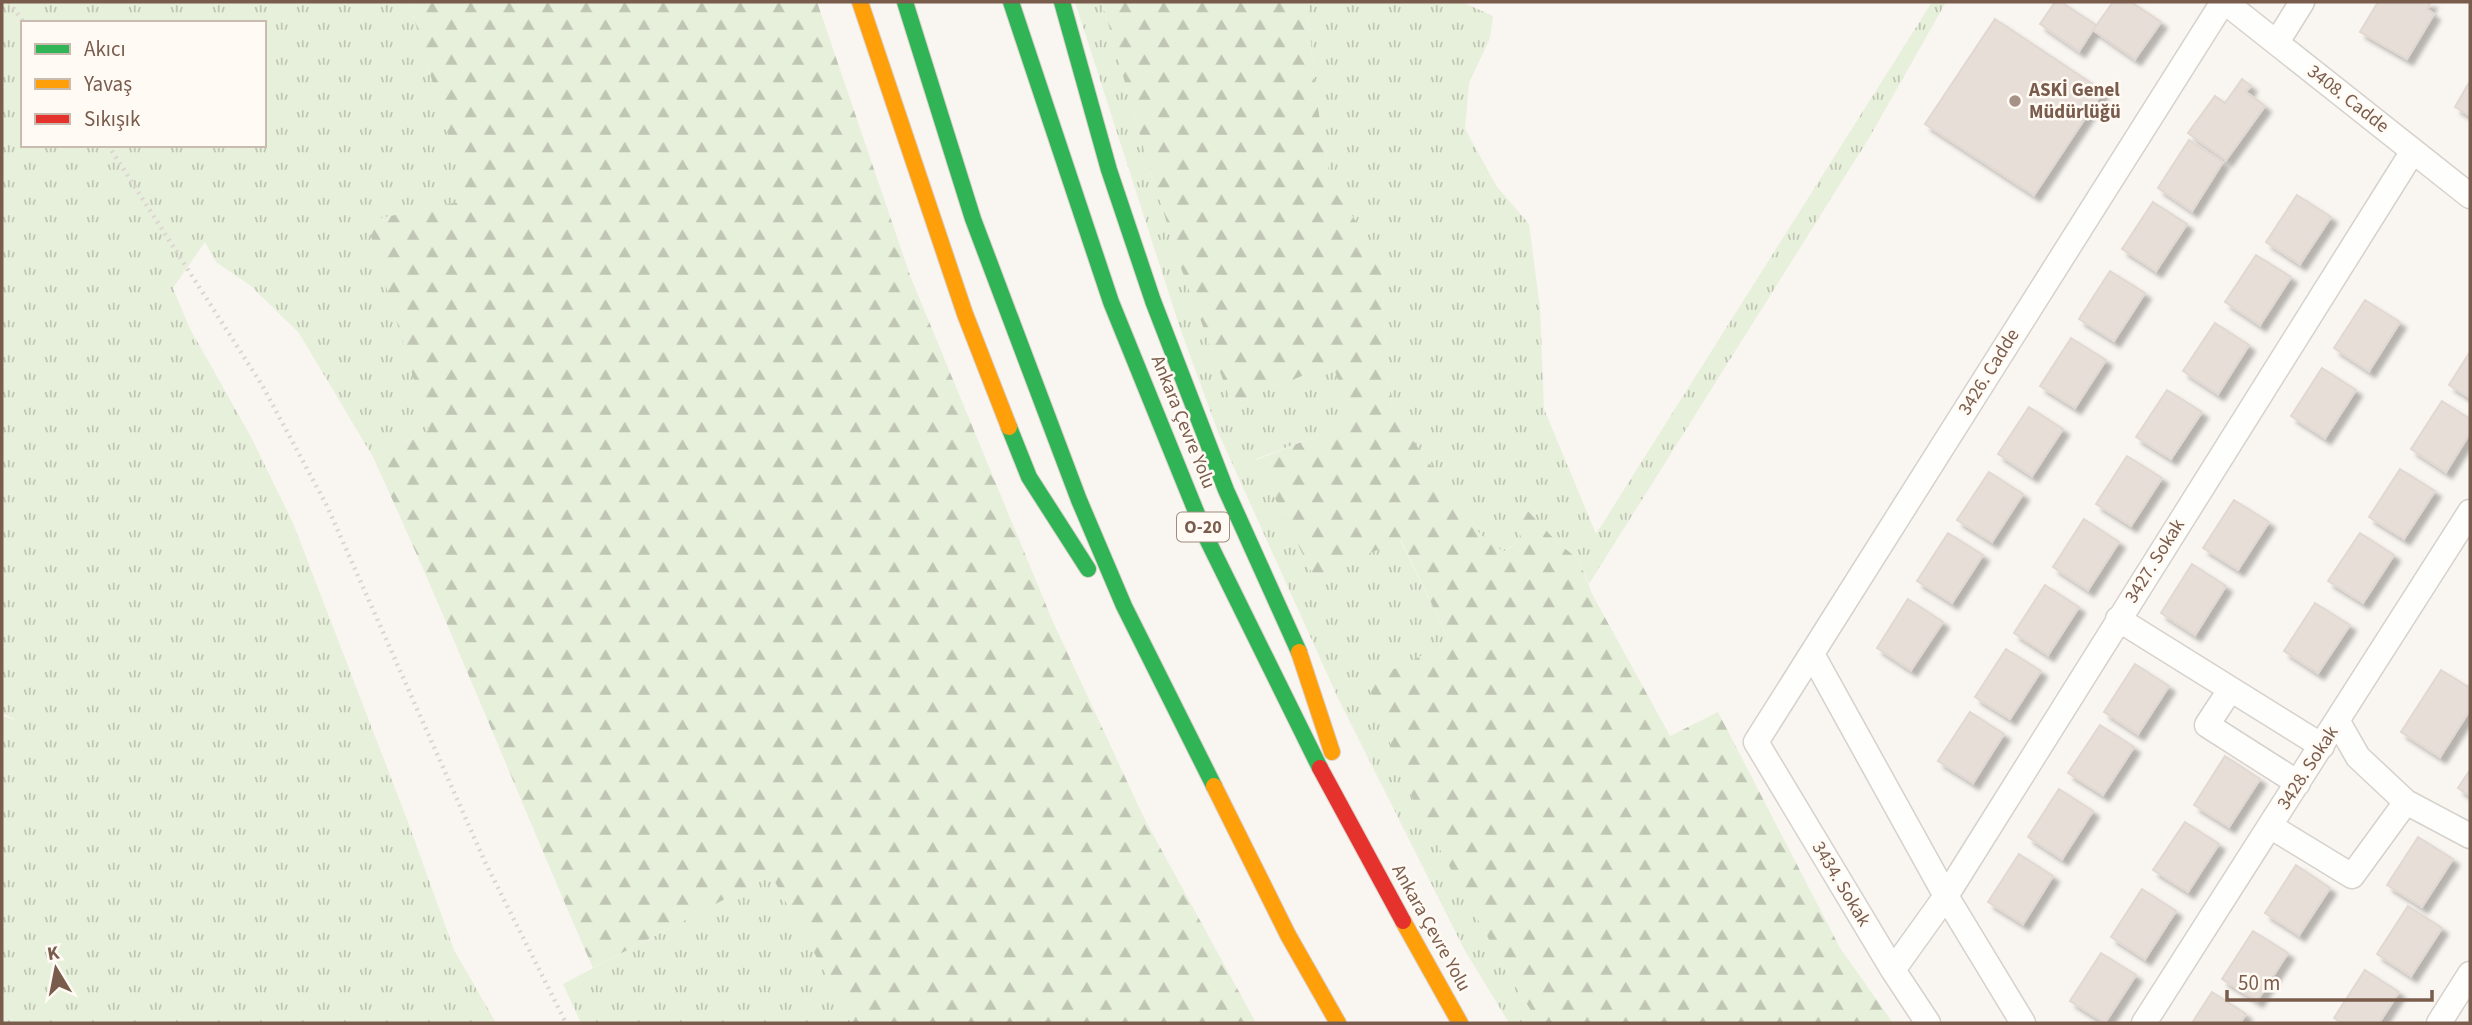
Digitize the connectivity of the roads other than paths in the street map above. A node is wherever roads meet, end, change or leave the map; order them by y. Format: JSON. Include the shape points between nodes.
{"nodes":[{"id":1,"x":860,"y":2,"type":"edge"},
{"id":2,"x":905,"y":2,"type":"edge"},
{"id":3,"x":1011,"y":2,"type":"edge"},
{"id":4,"x":1062,"y":2,"type":"edge"},
{"id":5,"x":2224,"y":2,"type":"edge"},
{"id":6,"x":2301,"y":2,"type":"edge"},
{"id":7,"x":2277,"y":42,"type":"junction"},
{"id":8,"x":2413,"y":150,"type":"junction"},
{"id":9,"x":2470,"y":196,"type":"edge"},
{"id":10,"x":2470,"y":512,"type":"edge"},
{"id":11,"x":2119,"y":619,"type":"junction"},
{"id":12,"x":1812,"y":654,"type":"junction"},
{"id":13,"x":1163,"y":685,"type":"junction"},
{"id":14,"x":2230,"y":690,"type":"junction"},
{"id":15,"x":2337,"y":722,"type":"junction"},
{"id":16,"x":1756,"y":742,"type":"joint"},
{"id":17,"x":2322,"y":746,"type":"junction"},
{"id":18,"x":2298,"y":783,"type":"junction"},
{"id":19,"x":2406,"y":802,"type":"junction"},
{"id":20,"x":2270,"y":826,"type":"junction"},
{"id":21,"x":2470,"y":836,"type":"edge"},
{"id":22,"x":1363,"y":850,"type":"junction"},
{"id":23,"x":1946,"y":896,"type":"junction"},
{"id":24,"x":1893,"y":970,"type":"junction"},
{"id":25,"x":2470,"y":974,"type":"edge"},
{"id":26,"x":1338,"y":1023,"type":"edge"},
{"id":27,"x":1461,"y":1023,"type":"edge"},
{"id":28,"x":1928,"y":1023,"type":"edge"},
{"id":29,"x":2023,"y":1023,"type":"edge"},
{"id":30,"x":2144,"y":1023,"type":"edge"},
{"id":31,"x":2439,"y":1023,"type":"edge"}],
"edges":[{"from":1,"to":13,"type":"highway","via":[[965,314],[1029,477]]},
{"from":2,"to":13,"type":"highway","via":[[973,219],[1019,344],[1079,500]]},
{"from":3,"to":22,"type":"highway","name":"Ankara Çevre Yolu","number":"O-20","via":[[1111,302],[1208,541]]},
{"from":4,"to":22,"type":"highway","via":[[1109,170],[1153,300],[1226,490],[1305,664]]},
{"from":5,"to":7,"type":"street","name":"3408. Cadde"},
{"from":5,"to":12,"type":"street","name":"3426. Cadde"},
{"from":6,"to":7,"type":"street"},
{"from":7,"to":8,"type":"street","name":"3408. Cadde"},
{"from":8,"to":9,"type":"street","name":"3408. Cadde"},
{"from":8,"to":11,"type":"street","name":"3427. Sokak"},
{"from":10,"to":15,"type":"street","name":"3428. Sokak"},
{"from":11,"to":14,"type":"street"},
{"from":11,"to":23,"type":"street","name":"3427. Sokak"},
{"from":12,"to":16,"type":"street","name":"3426. Cadde"},
{"from":12,"to":23,"type":"street"},
{"from":13,"to":26,"type":"highway"},
{"from":14,"to":17,"type":"street"},
{"from":14,"to":18,"type":"street","via":[[2207,725]]},
{"from":15,"to":17,"type":"street","name":"3428. Sokak"},
{"from":15,"to":19,"type":"street","via":[[2358,758]]},
{"from":16,"to":24,"type":"street","name":"3434. Sokak"},
{"from":17,"to":18,"type":"street","name":"3428. Sokak"},
{"from":18,"to":20,"type":"street","name":"3428. Sokak"},
{"from":19,"to":20,"type":"street","via":[[2352,876]]},
{"from":19,"to":21,"type":"street"},
{"from":20,"to":30,"type":"street","name":"3428. Sokak"},
{"from":22,"to":27,"type":"highway","name":"Ankara Çevre Yolu","number":"O-20"},
{"from":23,"to":24,"type":"street","name":"3427. Sokak"},
{"from":23,"to":29,"type":"street"},
{"from":24,"to":28,"type":"street","name":"3434. Sokak"},
{"from":25,"to":31,"type":"street"}]}
